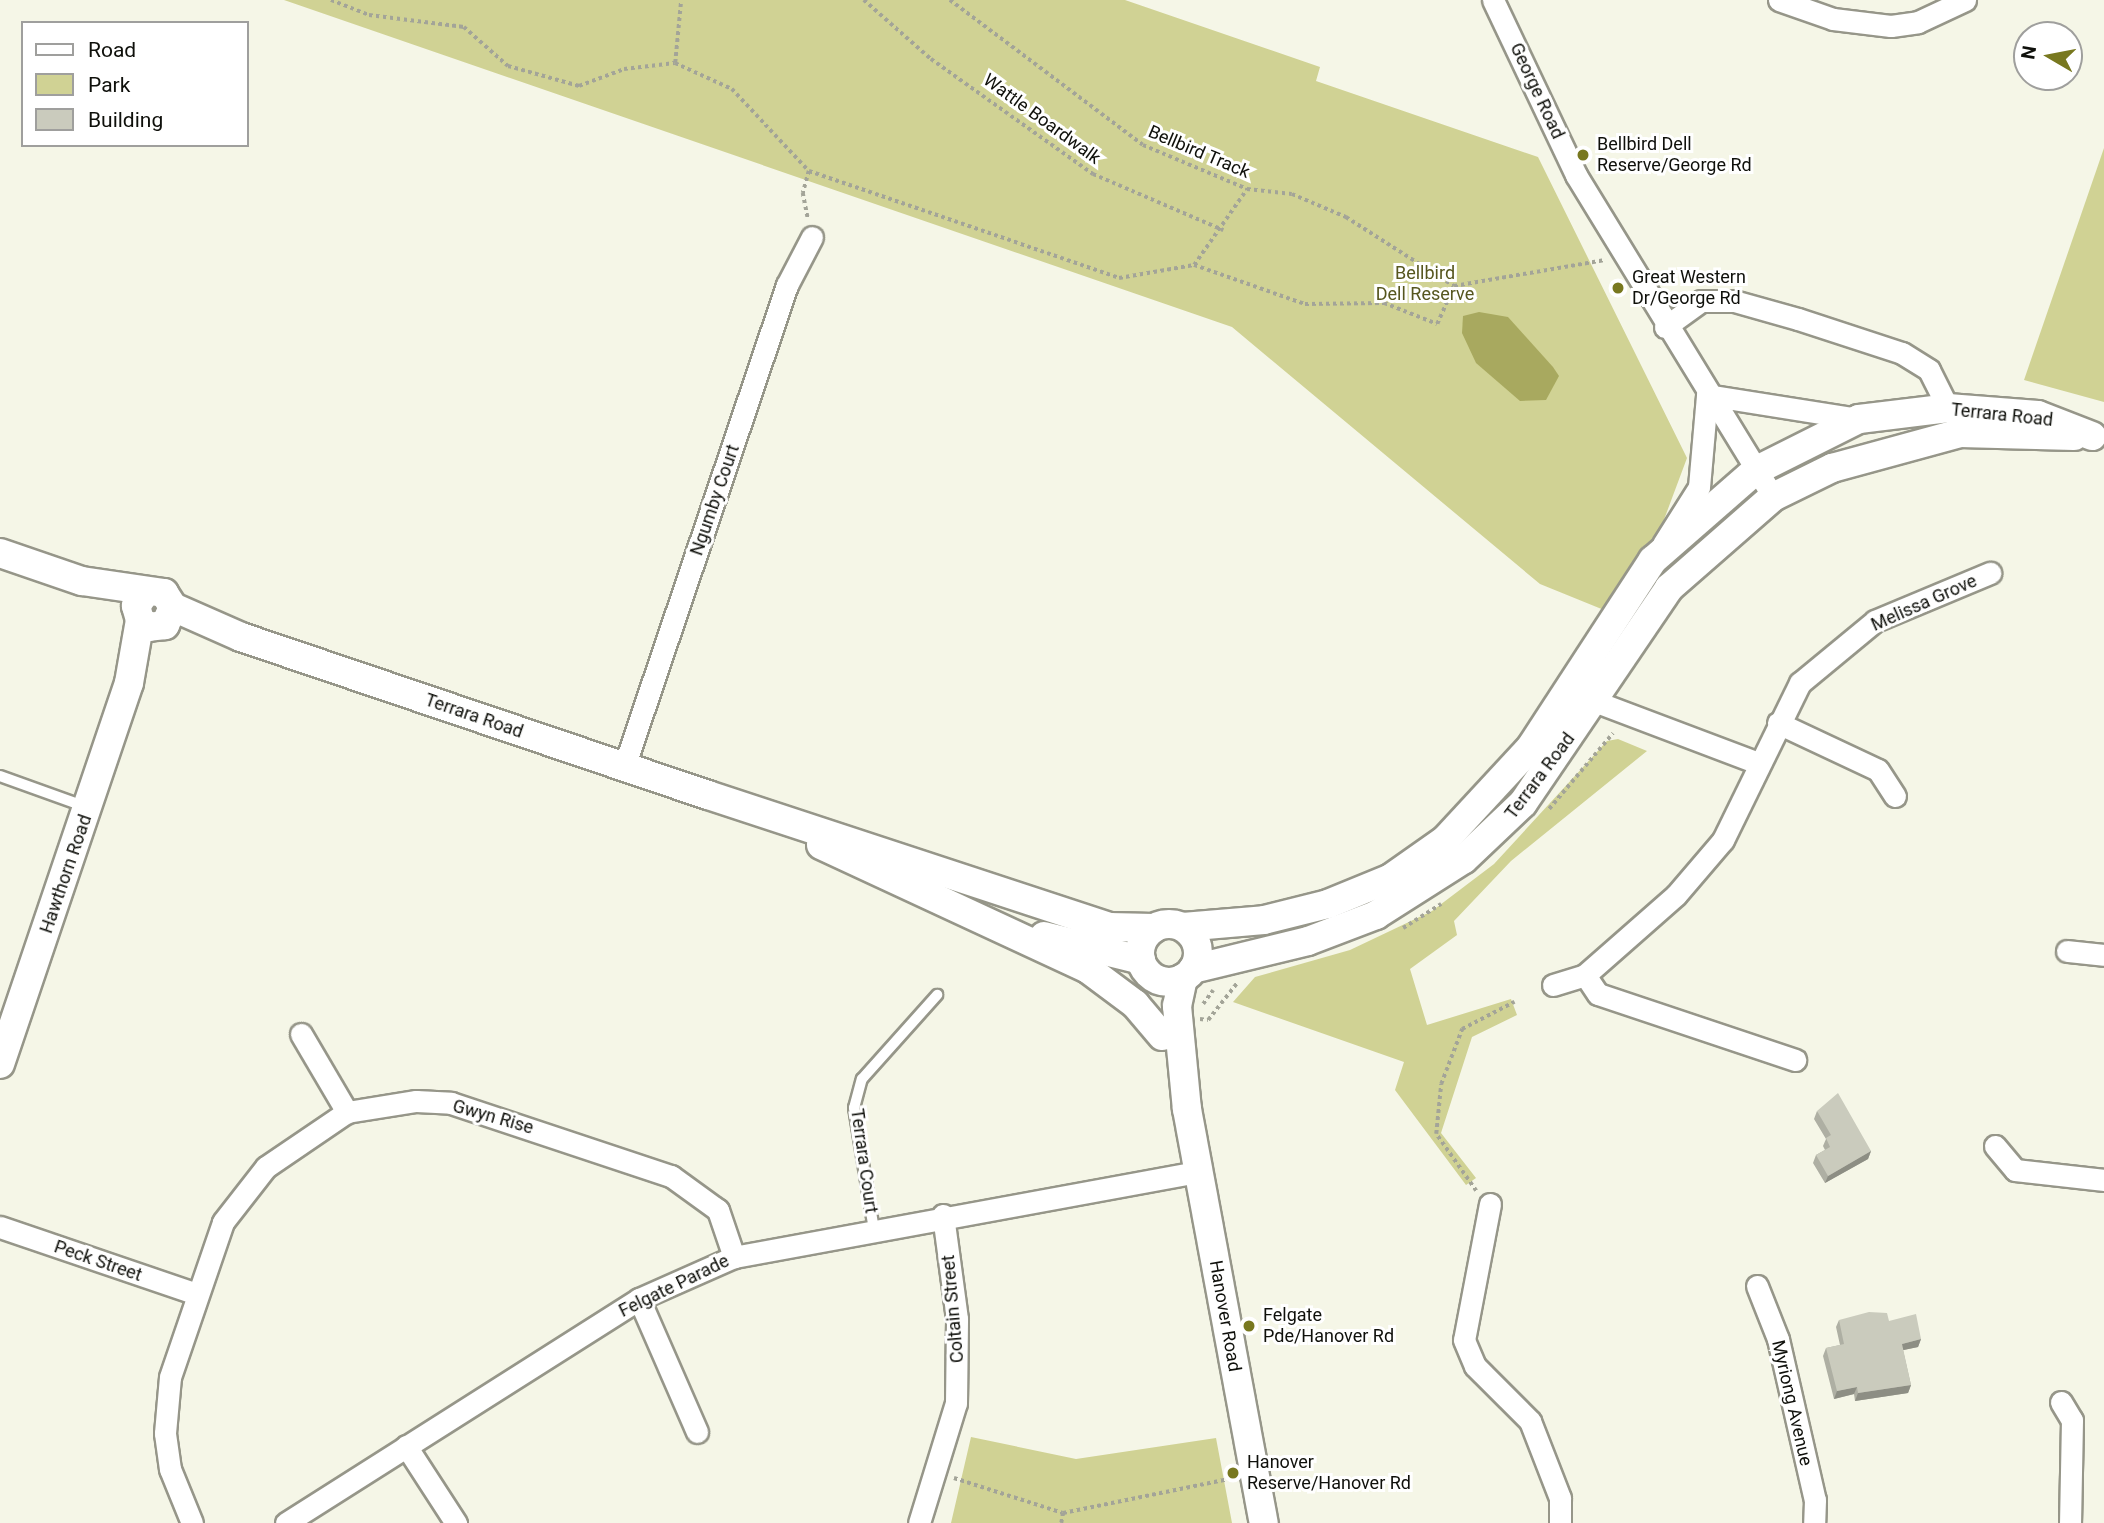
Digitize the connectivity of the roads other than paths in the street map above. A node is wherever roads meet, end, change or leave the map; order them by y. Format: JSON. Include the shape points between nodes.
{"nodes":[{"id":1,"x":1493,"y":0,"type":"edge"},
{"id":2,"x":1779,"y":0,"type":"edge"},
{"id":3,"x":1965,"y":0,"type":"edge"},
{"id":4,"x":812,"y":237,"type":"road end"},
{"id":5,"x":1665,"y":327,"type":"junction"},
{"id":6,"x":1707,"y":395,"type":"junction"},
{"id":7,"x":1948,"y":408,"type":"junction"},
{"id":8,"x":1858,"y":419,"type":"junction"},
{"id":9,"x":2100,"y":434,"type":"edge"},
{"id":10,"x":1755,"y":471,"type":"junction"},
{"id":11,"x":1773,"y":497,"type":"junction"},
{"id":12,"x":0,"y":553,"type":"edge"},
{"id":13,"x":1653,"y":560,"type":"junction"},
{"id":14,"x":1990,"y":573,"type":"dead end"},
{"id":15,"x":154,"y":615,"type":"junction"},
{"id":16,"x":1573,"y":683,"type":"junction"},
{"id":17,"x":1594,"y":701,"type":"junction"},
{"id":18,"x":1777,"y":723,"type":"junction"},
{"id":19,"x":1758,"y":764,"type":"junction"},
{"id":20,"x":624,"y":766,"type":"junction"},
{"id":21,"x":0,"y":776,"type":"edge"},
{"id":22,"x":708,"y":795,"type":"junction"},
{"id":23,"x":1895,"y":796,"type":"dead end"},
{"id":24,"x":88,"y":808,"type":"junction"},
{"id":25,"x":1001,"y":925,"type":"junction"},
{"id":26,"x":1154,"y":928,"type":"junction"},
{"id":27,"x":1183,"y":928,"type":"junction"},
{"id":28,"x":2067,"y":951,"type":"dead end"},
{"id":29,"x":2104,"y":955,"type":"edge"},
{"id":30,"x":1143,"y":964,"type":"junction"},
{"id":31,"x":1188,"y":973,"type":"junction"},
{"id":32,"x":1585,"y":975,"type":"junction"},
{"id":33,"x":1553,"y":985,"type":"dead end"},
{"id":34,"x":937,"y":995,"type":"dead end"},
{"id":35,"x":301,"y":1034,"type":"dead end"},
{"id":36,"x":1162,"y":1036,"type":"junction"},
{"id":37,"x":1795,"y":1060,"type":"dead end"},
{"id":38,"x":0,"y":1064,"type":"edge"},
{"id":39,"x":1187,"y":1109,"type":"junction"},
{"id":40,"x":347,"y":1112,"type":"junction"},
{"id":41,"x":1995,"y":1146,"type":"dead end"},
{"id":42,"x":1198,"y":1172,"type":"junction"},
{"id":43,"x":2104,"y":1181,"type":"edge"},
{"id":44,"x":1490,"y":1203,"type":"road end"},
{"id":45,"x":943,"y":1215,"type":"junction"},
{"id":46,"x":0,"y":1227,"type":"edge"},
{"id":47,"x":874,"y":1230,"type":"junction"},
{"id":48,"x":734,"y":1256,"type":"junction"},
{"id":49,"x":1757,"y":1286,"type":"dead end"},
{"id":50,"x":197,"y":1294,"type":"junction"},
{"id":51,"x":639,"y":1299,"type":"junction"},
{"id":52,"x":2061,"y":1402,"type":"dead end"},
{"id":53,"x":697,"y":1432,"type":"dead end"},
{"id":54,"x":406,"y":1446,"type":"junction"},
{"id":55,"x":191,"y":1523,"type":"edge"},
{"id":56,"x":286,"y":1523,"type":"edge"},
{"id":57,"x":456,"y":1523,"type":"edge"},
{"id":58,"x":919,"y":1523,"type":"edge"},
{"id":59,"x":1264,"y":1523,"type":"edge"},
{"id":60,"x":1560,"y":1523,"type":"edge"},
{"id":61,"x":1814,"y":1523,"type":"edge"},
{"id":62,"x":2070,"y":1523,"type":"edge"}],
"edges":[{"from":1,"to":5,"type":"street","name":"George Road","via":[[1576,175]]},
{"from":2,"to":3,"type":"street","via":[[1833,19],[1892,26],[1918,22]]},
{"from":4,"to":20,"type":"street","name":"Ngumby Court","via":[[787,285]]},
{"from":5,"to":6,"type":"street","name":"George Road"},
{"from":5,"to":7,"type":"street","via":[[1700,301],[1734,300],[1902,353],[1929,370]]},
{"from":6,"to":8,"type":"street"},
{"from":6,"to":10,"type":"street","name":"George Road"},
{"from":6,"to":13,"type":"street","name":"Terrara Road","via":[[1699,487]]},
{"from":7,"to":8,"type":"main road","name":"Terrara Road"},
{"from":7,"to":9,"type":"main road","name":"Terrara Road","via":[[2038,415]]},
{"from":8,"to":10,"type":"main road","name":"Terrara Road"},
{"from":9,"to":11,"type":"main road","name":"Terrara Road","via":[[1960,433],[1880,451]]},
{"from":10,"to":11,"type":"street"},
{"from":10,"to":13,"type":"main road","name":"Terrara Road"},
{"from":11,"to":17,"type":"main road","name":"Terrara Road","via":[[1669,589]]},
{"from":12,"to":15,"type":"main road","name":"Terrara Road","via":[[82,581]]},
{"from":13,"to":16,"type":"main road","name":"Terrara Road"},
{"from":14,"to":18,"type":"street","name":"Melissa Grove","via":[[1875,621],[1800,683]]},
{"from":15,"to":20,"type":"main road","name":"Terrara Road","via":[[241,637]]},
{"from":15,"to":24,"type":"main road","name":"Hawthorn Road"},
{"from":16,"to":17,"type":"main road"},
{"from":16,"to":27,"type":"main road","name":"Terrara Road","via":[[1480,809],[1391,878],[1298,913]]},
{"from":17,"to":19,"type":"street"},
{"from":17,"to":31,"type":"main road","name":"Terrara Road","via":[[1523,803],[1434,881],[1342,928]]},
{"from":18,"to":19,"type":"street","name":"Melissa Grove"},
{"from":18,"to":23,"type":"street","via":[[1878,770]]},
{"from":19,"to":32,"type":"street","name":"Melissa Grove","via":[[1723,841],[1675,895]]},
{"from":20,"to":22,"type":"main road","name":"Terrara Road"},
{"from":21,"to":24,"type":"lane"},
{"from":22,"to":25,"type":"main road","name":"Terrara Road"},
{"from":22,"to":26,"type":"main road","name":"Terrara Road","via":[[1109,927]]},
{"from":24,"to":38,"type":"main road","name":"Hawthorn Road"},
{"from":25,"to":30,"type":"main road","name":"Terrara Road"},
{"from":25,"to":36,"type":"main road","name":"Terrara Road","via":[[1109,981]]},
{"from":26,"to":27,"type":"main road"},
{"from":26,"to":30,"type":"main road","via":[[1142,942]]},
{"from":27,"to":31,"type":"main road","via":[[1196,943]]},
{"from":28,"to":29,"type":"street"},
{"from":30,"to":31,"type":"main road","via":[[1164,981]]},
{"from":30,"to":36,"type":"main road","name":"Hanover Road"},
{"from":31,"to":39,"type":"main road","name":"Hanover Road","via":[[1177,1006]]},
{"from":32,"to":33,"type":"street","name":"Melissa Grove"},
{"from":32,"to":37,"type":"street","via":[[1598,994]]},
{"from":34,"to":47,"type":"lane","name":"Terrara Court","via":[[862,1079],[853,1108]]},
{"from":35,"to":40,"type":"street"},
{"from":36,"to":39,"type":"main road","name":"Hanover Road"},
{"from":39,"to":42,"type":"main road","name":"Hanover Road"},
{"from":40,"to":48,"type":"street","name":"Gwyn Rise","via":[[416,1101],[451,1103],[671,1176],[718,1210]]},
{"from":40,"to":50,"type":"street","name":"Gwyn Rise","via":[[285,1152],[242,1194],[223,1222]]},
{"from":41,"to":43,"type":"street","via":[[2015,1170]]},
{"from":42,"to":45,"type":"street","name":"Felgate Parade"},
{"from":42,"to":59,"type":"main road","name":"Hanover Road"},
{"from":44,"to":60,"type":"street","via":[[1464,1340],[1475,1366],[1530,1421],[1560,1498]]},
{"from":45,"to":47,"type":"street","name":"Felgate Parade"},
{"from":45,"to":58,"type":"street","name":"Coltain Street","via":[[957,1319],[956,1403]]},
{"from":46,"to":50,"type":"street","name":"Peck Street"},
{"from":47,"to":48,"type":"street","name":"Felgate Parade"},
{"from":48,"to":51,"type":"street","name":"Felgate Parade"},
{"from":49,"to":61,"type":"street","name":"Myriong Avenue","via":[[1778,1339],[1815,1500]]},
{"from":50,"to":55,"type":"street","name":"Gwyn Rise","via":[[170,1377],[165,1433],[170,1469]]},
{"from":51,"to":53,"type":"street"},
{"from":51,"to":54,"type":"street","name":"Felgate Parade"},
{"from":52,"to":62,"type":"street","via":[[2072,1420]]},
{"from":54,"to":56,"type":"street","name":"Felgate Parade"},
{"from":54,"to":57,"type":"street"}]}
